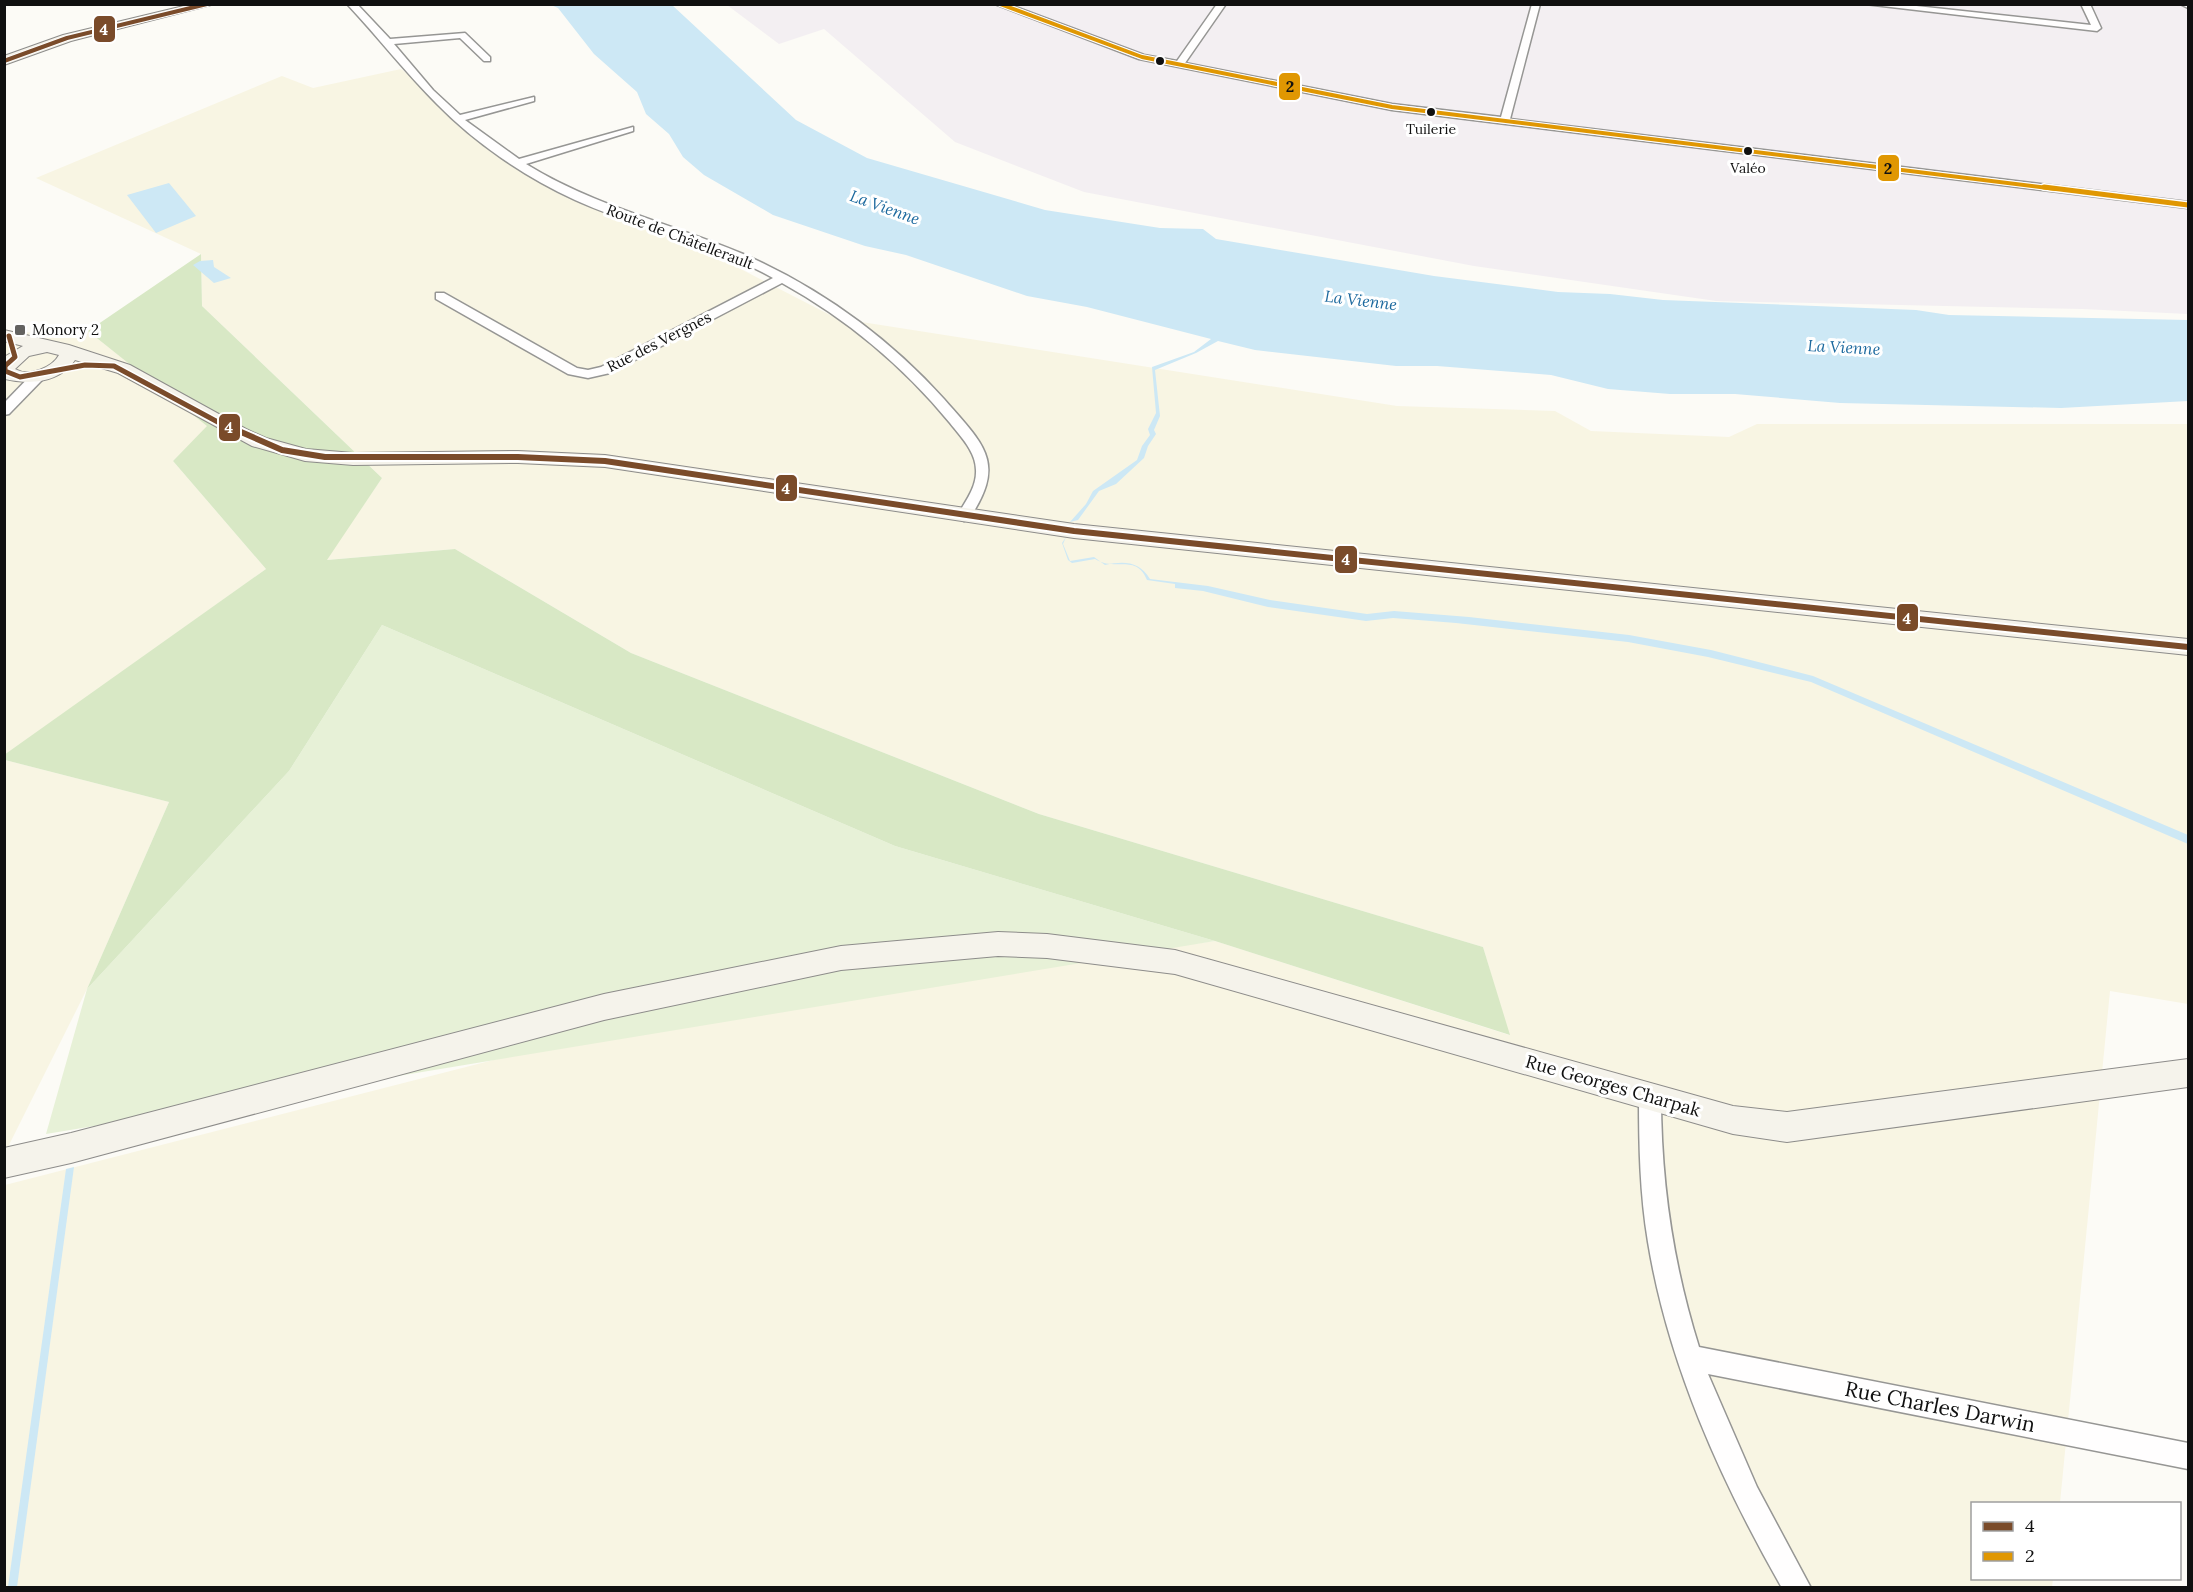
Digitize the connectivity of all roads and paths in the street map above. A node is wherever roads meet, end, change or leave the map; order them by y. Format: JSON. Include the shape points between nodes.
{"nodes":[{"id":1,"x":209,"y":4,"type":"edge"},
{"id":2,"x":351,"y":4,"type":"edge"},
{"id":3,"x":999,"y":4,"type":"edge"},
{"id":4,"x":1222,"y":4,"type":"edge"},
{"id":5,"x":1536,"y":4,"type":"edge"},
{"id":6,"x":1869,"y":4,"type":"edge"},
{"id":7,"x":2085,"y":4,"type":"edge"},
{"id":8,"x":2184,"y":4,"type":"edge"},
{"id":9,"x":2188,"y":6,"type":"edge"},
{"id":10,"x":385,"y":42,"type":"junction"},
{"id":11,"x":487,"y":59,"type":"dead end"},
{"id":12,"x":4,"y":61,"type":"edge"},
{"id":13,"x":1180,"y":63,"type":"junction"},
{"id":14,"x":531,"y":99,"type":"dead end"},
{"id":15,"x":458,"y":119,"type":"junction"},
{"id":16,"x":1505,"y":120,"type":"junction"},
{"id":17,"x":629,"y":129,"type":"dead end"},
{"id":18,"x":518,"y":163,"type":"junction"},
{"id":19,"x":2188,"y":205,"type":"edge"},
{"id":20,"x":782,"y":278,"type":"junction"},
{"id":21,"x":440,"y":296,"type":"dead end"},
{"id":22,"x":7,"y":335,"type":"edge"},
{"id":23,"x":45,"y":347,"type":"junction"},
{"id":24,"x":69,"y":353,"type":"junction"},
{"id":25,"x":15,"y":357,"type":"junction"},
{"id":26,"x":114,"y":366,"type":"junction"},
{"id":27,"x":46,"y":372,"type":"junction"},
{"id":28,"x":6,"y":376,"type":"edge"},
{"id":29,"x":4,"y":411,"type":"edge"},
{"id":30,"x":964,"y":516,"type":"junction"},
{"id":31,"x":2188,"y":647,"type":"edge"},
{"id":32,"x":2188,"y":1073,"type":"edge"},
{"id":33,"x":1650,"y":1097,"type":"junction"},
{"id":34,"x":4,"y":1163,"type":"edge"},
{"id":35,"x":1691,"y":1358,"type":"junction"},
{"id":36,"x":2188,"y":1456,"type":"edge"},
{"id":37,"x":1797,"y":1587,"type":"edge"}],
"edges":[{"from":1,"to":12,"type":"street","via":[[67,38]]},
{"from":2,"to":10,"type":"street","name":"Route de Châtellerault"},
{"from":3,"to":13,"type":"street","via":[[1142,57]]},
{"from":4,"to":13,"type":"street"},
{"from":5,"to":16,"type":"street"},
{"from":6,"to":7,"type":"street","via":[[2097,28]]},
{"from":8,"to":9,"type":"street"},
{"from":10,"to":11,"type":"street","via":[[462,34]]},
{"from":10,"to":15,"type":"street","name":"Route de Châtellerault"},
{"from":13,"to":16,"type":"street","via":[[1375,104]]},
{"from":14,"to":15,"type":"street"},
{"from":15,"to":18,"type":"street","name":"Route de Châtellerault"},
{"from":16,"to":19,"type":"street"},
{"from":17,"to":18,"type":"street"},
{"from":18,"to":20,"type":"street","name":"Route de Châtellerault","via":[[578,198],[705,243]]},
{"from":20,"to":21,"type":"street","name":"Rue des Vergnes","via":[[605,370],[588,374],[573,371]]},
{"from":20,"to":30,"type":"street","name":"Route de Châtellerault","via":[[835,309],[898,358],[976,446],[985,469]]},
{"from":22,"to":23,"type":"street"},
{"from":22,"to":25,"type":"street"},
{"from":23,"to":24,"type":"street"},
{"from":23,"to":25,"type":"street"},
{"from":24,"to":26,"type":"street"},
{"from":24,"to":27,"type":"street","via":[[66,361]]},
{"from":25,"to":28,"type":"street","via":[[5,366]]},
{"from":26,"to":27,"type":"street","via":[[85,365]]},
{"from":26,"to":30,"type":"street","via":[[239,433],[305,455],[353,459],[518,457],[605,461]]},
{"from":27,"to":28,"type":"street"},
{"from":27,"to":29,"type":"street"},
{"from":30,"to":31,"type":"street","via":[[1128,537]]},
{"from":32,"to":33,"type":"street","name":"Rue Georges Charpak","via":[[1787,1127],[1733,1120]]},
{"from":33,"to":34,"type":"street","name":"Rue Georges Charpak","via":[[1175,962],[998,944],[841,958],[604,1007]]},
{"from":33,"to":35,"type":"street","via":[[1653,1194],[1674,1300]]},
{"from":35,"to":36,"type":"street","name":"Rue Charles Darwin"},
{"from":35,"to":37,"type":"street","via":[[1734,1465]]}]}
